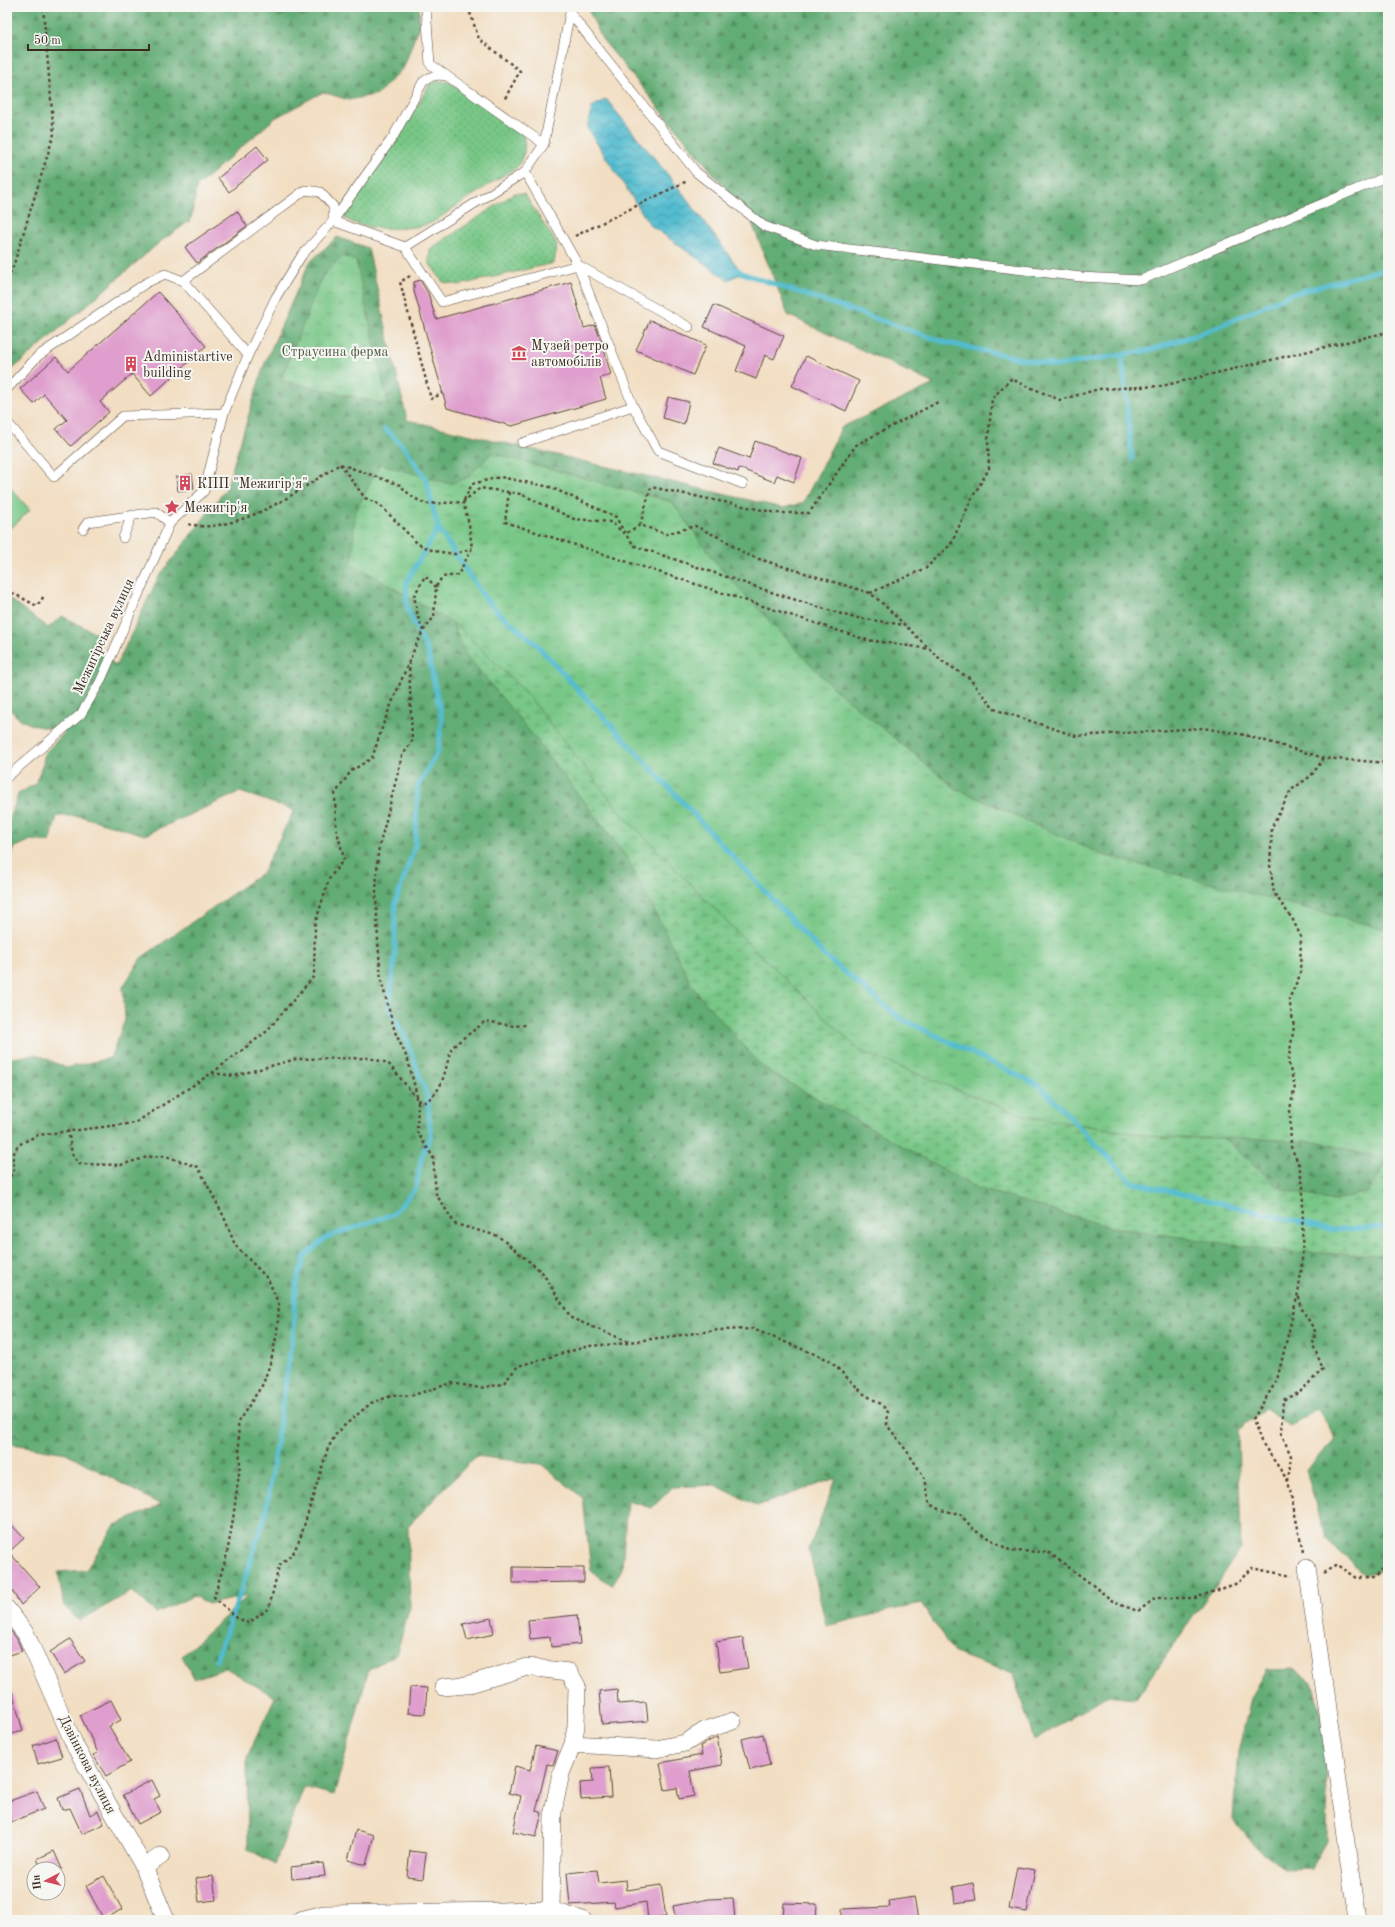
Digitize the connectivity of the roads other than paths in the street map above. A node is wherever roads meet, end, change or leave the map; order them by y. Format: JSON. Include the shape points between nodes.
{"nodes":[{"id":1,"x":426,"y":7,"type":"edge"},
{"id":2,"x":571,"y":10,"type":"edge"},
{"id":3,"x":447,"y":76,"type":"junction"},
{"id":4,"x":544,"y":144,"type":"junction"},
{"id":5,"x":525,"y":172,"type":"junction"},
{"id":6,"x":1388,"y":176,"type":"edge"},
{"id":7,"x":333,"y":221,"type":"junction"},
{"id":8,"x":405,"y":247,"type":"junction"},
{"id":9,"x":578,"y":265,"type":"junction"},
{"id":10,"x":183,"y":281,"type":"junction"},
{"id":11,"x":689,"y":327,"type":"dead end"},
{"id":12,"x":248,"y":355,"type":"junction"},
{"id":13,"x":7,"y":388,"type":"edge"},
{"id":14,"x":633,"y":406,"type":"junction"},
{"id":15,"x":224,"y":413,"type":"junction"},
{"id":16,"x":7,"y":422,"type":"edge"},
{"id":17,"x":522,"y":443,"type":"dead end"},
{"id":18,"x":743,"y":484,"type":"dead end"},
{"id":19,"x":132,"y":515,"type":"junction"},
{"id":20,"x":170,"y":523,"type":"junction"},
{"id":21,"x":83,"y":529,"type":"dead end"},
{"id":22,"x":123,"y":538,"type":"dead end"},
{"id":23,"x":7,"y":777,"type":"edge"},
{"id":24,"x":1307,"y":1567,"type":"road end"},
{"id":25,"x":7,"y":1609,"type":"edge"},
{"id":26,"x":443,"y":1687,"type":"dead end"},
{"id":27,"x":733,"y":1721,"type":"dead end"},
{"id":28,"x":573,"y":1744,"type":"junction"},
{"id":29,"x":161,"y":1856,"type":"dead end"},
{"id":30,"x":144,"y":1867,"type":"junction"},
{"id":31,"x":551,"y":1910,"type":"junction"},
{"id":32,"x":166,"y":1920,"type":"edge"},
{"id":33,"x":300,"y":1920,"type":"edge"},
{"id":34,"x":583,"y":1920,"type":"edge"},
{"id":35,"x":1357,"y":1920,"type":"edge"}],
"edges":[{"from":1,"to":3,"type":"lane","via":[[430,64]]},
{"from":2,"to":4,"type":"lane"},
{"from":2,"to":6,"type":"lane","via":[[696,172],[764,226],[816,245],[1081,278],[1141,280]]},
{"from":3,"to":4,"type":"lane"},
{"from":3,"to":7,"type":"lane","via":[[439,74],[423,82],[393,137]]},
{"from":4,"to":5,"type":"lane"},
{"from":5,"to":8,"type":"lane"},
{"from":5,"to":9,"type":"lane"},
{"from":7,"to":8,"type":"lane"},
{"from":7,"to":10,"type":"lane","via":[[333,206],[320,192],[306,190]]},
{"from":7,"to":12,"type":"lane","via":[[302,255],[276,297]]},
{"from":8,"to":9,"type":"lane","via":[[442,302]]},
{"from":9,"to":11,"type":"lane"},
{"from":9,"to":14,"type":"lane"},
{"from":10,"to":12,"type":"lane"},
{"from":10,"to":13,"type":"lane","via":[[165,274],[146,283],[38,356]]},
{"from":12,"to":15,"type":"lane"},
{"from":14,"to":17,"type":"lane"},
{"from":14,"to":18,"type":"lane","via":[[658,451]]},
{"from":15,"to":16,"type":"lane","via":[[123,416],[54,477]]},
{"from":15,"to":20,"type":"lane","name":"Межигірська вулиця","via":[[204,491]]},
{"from":19,"to":20,"type":"lane","via":[[156,512]]},
{"from":19,"to":21,"type":"lane","via":[[88,522]]},
{"from":19,"to":22,"type":"lane"},
{"from":20,"to":23,"type":"lane","name":"Межигірська вулиця","via":[[100,682],[81,714]]},
{"from":24,"to":35,"type":"street"},
{"from":25,"to":30,"type":"street","name":"Дзвінкова вулиця","via":[[26,1634],[76,1748]]},
{"from":26,"to":28,"type":"street","via":[[466,1685],[527,1667],[569,1672],[577,1686]]},
{"from":27,"to":28,"type":"street","via":[[706,1730],[685,1743],[656,1749]]},
{"from":28,"to":31,"type":"street","via":[[561,1773],[553,1812]]},
{"from":29,"to":30,"type":"street"},
{"from":30,"to":32,"type":"street","name":"Дзвінкова вулиця"},
{"from":31,"to":33,"type":"street","via":[[324,1914]]},
{"from":31,"to":34,"type":"street"}]}
